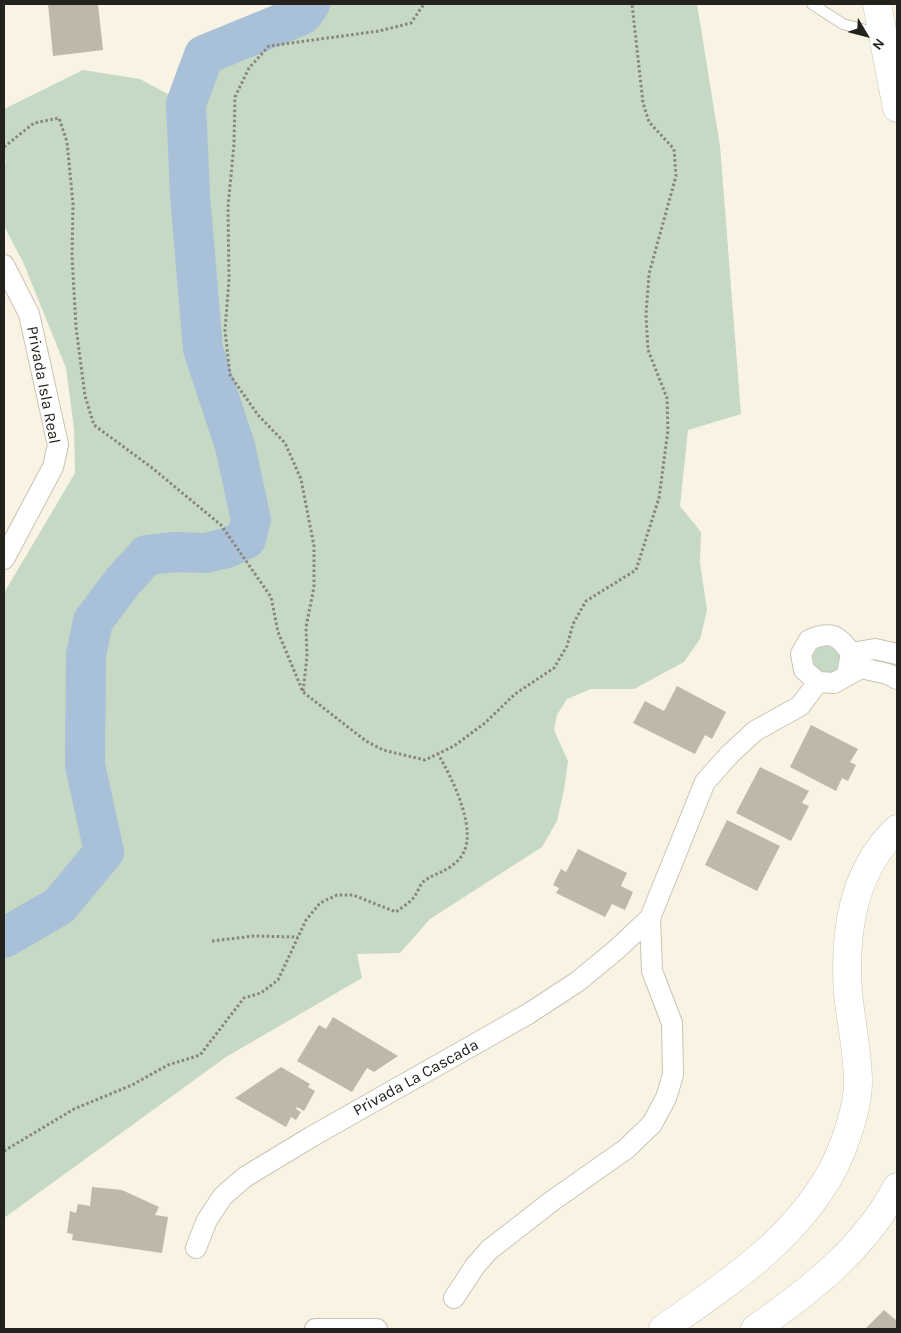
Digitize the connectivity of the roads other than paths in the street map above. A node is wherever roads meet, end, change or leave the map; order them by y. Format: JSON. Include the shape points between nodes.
{"nodes":[{"id":1,"x":812,"y":4,"type":"edge"},
{"id":2,"x":877,"y":4,"type":"edge"},
{"id":3,"x":881,"y":35,"type":"junction"},
{"id":4,"x":897,"y":108,"type":"edge"},
{"id":5,"x":4,"y":265,"type":"edge"},
{"id":6,"x":4,"y":559,"type":"edge"},
{"id":7,"x":851,"y":653,"type":"junction"},
{"id":8,"x":897,"y":654,"type":"edge"},
{"id":9,"x":847,"y":674,"type":"junction"},
{"id":10,"x":897,"y":679,"type":"edge"},
{"id":11,"x":818,"y":682,"type":"junction"},
{"id":12,"x":897,"y":828,"type":"edge"},
{"id":13,"x":650,"y":918,"type":"junction"},
{"id":14,"x":897,"y":1187,"type":"edge"},
{"id":15,"x":196,"y":1248,"type":"dead end"},
{"id":16,"x":454,"y":1298,"type":"dead end"},
{"id":17,"x":315,"y":1329,"type":"edge"},
{"id":18,"x":377,"y":1329,"type":"edge"},
{"id":19,"x":663,"y":1329,"type":"edge"},
{"id":20,"x":755,"y":1329,"type":"edge"}],
"edges":[{"from":1,"to":3,"type":"lane","via":[[843,24]]},
{"from":2,"to":3,"type":"main road"},
{"from":3,"to":4,"type":"main road"},
{"from":5,"to":6,"type":"street","name":"Privada Isla Real","via":[[29,314],[58,445],[53,467]]},
{"from":7,"to":8,"type":"street","via":[[875,649]]},
{"from":7,"to":9,"type":"street"},
{"from":7,"to":11,"type":"street","via":[[841,639],[824,634],[809,640],[801,654],[804,670]]},
{"from":9,"to":10,"type":"street","via":[[861,668]]},
{"from":9,"to":11,"type":"street","via":[[834,683]]},
{"from":11,"to":13,"type":"street","name":"Privada La Cascada","via":[[800,706],[755,731],[705,782]]},
{"from":12,"to":19,"type":"main road","via":[[869,865],[855,896],[848,929],[848,994],[858,1085],[850,1126],[835,1165],[814,1202],[787,1234],[755,1262]]},
{"from":13,"to":15,"type":"street","name":"Privada La Cascada","via":[[577,982],[528,1014],[311,1136],[245,1177],[222,1196],[207,1220]]},
{"from":13,"to":16,"type":"street","name":"Privada La Cascada","via":[[652,971],[672,1023],[673,1075],[666,1098],[652,1124],[626,1149],[489,1250]]},
{"from":14,"to":20,"type":"main road","via":[[884,1213],[855,1249],[786,1308]]},
{"from":17,"to":18,"type":"street"}]}
